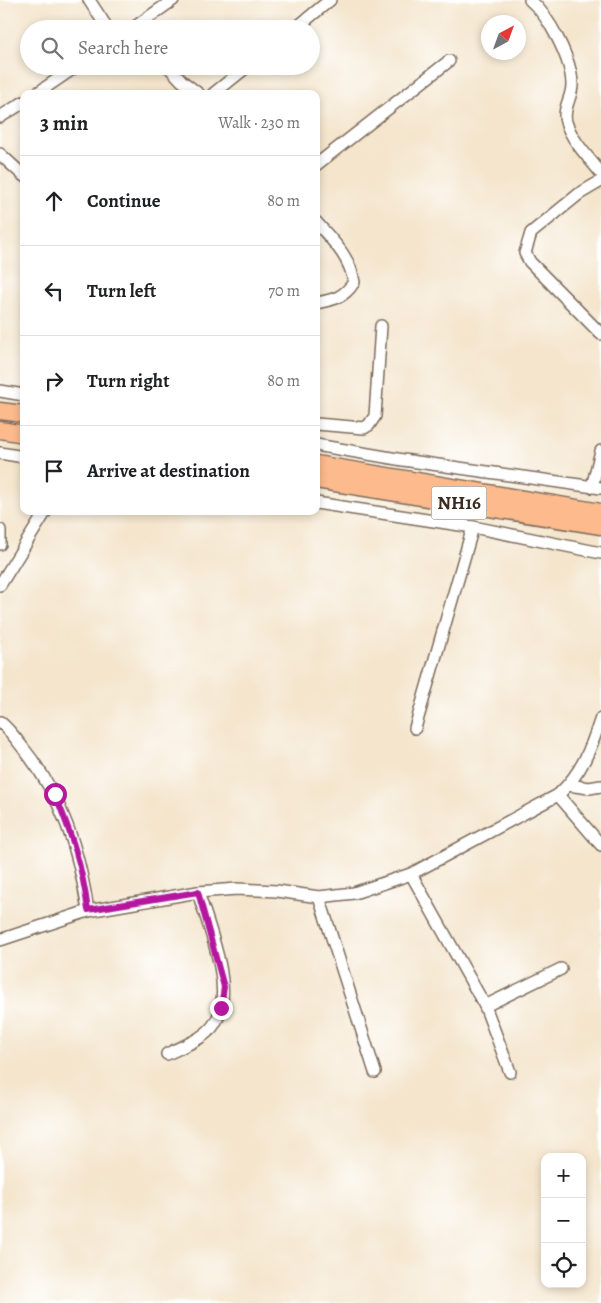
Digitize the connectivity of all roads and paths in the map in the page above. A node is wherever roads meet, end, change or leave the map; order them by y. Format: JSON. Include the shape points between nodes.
{"nodes":[{"id":1,"x":89,"y":0,"type":"edge"},
{"id":2,"x":330,"y":0,"type":"edge"},
{"id":3,"x":530,"y":0,"type":"edge"},
{"id":4,"x":166,"y":2,"type":"edge"},
{"id":5,"x":102,"y":20,"type":"edge"},
{"id":6,"x":149,"y":20,"type":"edge"},
{"id":7,"x":305,"y":20,"type":"edge"},
{"id":8,"x":449,"y":61,"type":"dead end"},
{"id":9,"x":68,"y":75,"type":"edge"},
{"id":10,"x":176,"y":75,"type":"edge"},
{"id":11,"x":237,"y":75,"type":"edge"},
{"id":12,"x":52,"y":90,"type":"edge"},
{"id":13,"x":194,"y":90,"type":"edge"},
{"id":14,"x":218,"y":90,"type":"edge"},
{"id":15,"x":20,"y":104,"type":"edge"},
{"id":16,"x":0,"y":117,"type":"edge"},
{"id":17,"x":0,"y":154,"type":"edge"},
{"id":18,"x":320,"y":162,"type":"edge"},
{"id":19,"x":20,"y":172,"type":"edge"},
{"id":20,"x":601,"y":173,"type":"edge"},
{"id":21,"x":601,"y":181,"type":"edge"},
{"id":22,"x":320,"y":226,"type":"edge"},
{"id":23,"x":320,"y":302,"type":"edge"},
{"id":24,"x":381,"y":326,"type":"dead end"},
{"id":25,"x":601,"y":334,"type":"edge"},
{"id":26,"x":0,"y":391,"type":"edge"},
{"id":27,"x":20,"y":394,"type":"edge"},
{"id":28,"x":0,"y":411,"type":"edge"},
{"id":29,"x":20,"y":414,"type":"edge"},
{"id":30,"x":320,"y":424,"type":"edge"},
{"id":31,"x":0,"y":430,"type":"edge"},
{"id":32,"x":20,"y":433,"type":"edge"},
{"id":33,"x":320,"y":446,"type":"edge"},
{"id":34,"x":601,"y":451,"type":"edge"},
{"id":35,"x":0,"y":453,"type":"edge"},
{"id":36,"x":20,"y":456,"type":"edge"},
{"id":37,"x":320,"y":465,"type":"edge"},
{"id":38,"x":320,"y":481,"type":"edge"},
{"id":39,"x":597,"y":488,"type":"edge"},
{"id":40,"x":320,"y":504,"type":"edge"},
{"id":41,"x":601,"y":512,"type":"edge"},
{"id":42,"x":44,"y":515,"type":"edge"},
{"id":43,"x":601,"y":526,"type":"edge"},
{"id":44,"x":473,"y":527,"type":"junction"},
{"id":45,"x":0,"y":530,"type":"edge"},
{"id":46,"x":0,"y":544,"type":"edge"},
{"id":47,"x":601,"y":553,"type":"edge"},
{"id":48,"x":0,"y":585,"type":"edge"},
{"id":49,"x":601,"y":718,"type":"edge"},
{"id":50,"x":0,"y":722,"type":"edge"},
{"id":51,"x":415,"y":728,"type":"dead end"},
{"id":52,"x":568,"y":785,"type":"junction"},
{"id":53,"x":601,"y":786,"type":"edge"},
{"id":54,"x":558,"y":795,"type":"junction"},
{"id":55,"x":600,"y":842,"type":"edge"},
{"id":56,"x":411,"y":874,"type":"junction"},
{"id":57,"x":198,"y":892,"type":"junction"},
{"id":58,"x":319,"y":897,"type":"junction"},
{"id":59,"x":88,"y":910,"type":"junction"},
{"id":60,"x":0,"y":940,"type":"edge"},
{"id":61,"x":561,"y":969,"type":"dead end"},
{"id":62,"x":485,"y":1006,"type":"junction"},
{"id":63,"x":167,"y":1054,"type":"dead end"},
{"id":64,"x":375,"y":1072,"type":"dead end"},
{"id":65,"x":510,"y":1072,"type":"dead end"}],
"edges":[{"from":1,"to":5,"type":"street"},
{"from":2,"to":7,"type":"street"},
{"from":3,"to":20,"type":"street","via":[[545,14],[571,75],[566,121]]},
{"from":4,"to":6,"type":"street"},
{"from":8,"to":18,"type":"street"},
{"from":9,"to":12,"type":"street"},
{"from":10,"to":13,"type":"street"},
{"from":11,"to":14,"type":"street"},
{"from":15,"to":16,"type":"street"},
{"from":17,"to":19,"type":"street"},
{"from":21,"to":25,"type":"street","via":[[579,194],[531,233],[525,253],[530,262]]},
{"from":22,"to":23,"type":"street","via":[[352,267],[354,282],[347,293]]},
{"from":24,"to":30,"type":"street","via":[[375,416],[370,425],[364,428]]},
{"from":26,"to":27,"type":"street"},
{"from":28,"to":29,"type":"highway"},
{"from":31,"to":32,"type":"highway"},
{"from":33,"to":39,"type":"street"},
{"from":34,"to":39,"type":"street"},
{"from":35,"to":36,"type":"street"},
{"from":37,"to":41,"type":"highway","number":"NH16"},
{"from":38,"to":43,"type":"highway","number":"NH16"},
{"from":40,"to":44,"type":"street"},
{"from":42,"to":48,"type":"street"},
{"from":44,"to":47,"type":"street"},
{"from":44,"to":51,"type":"street"},
{"from":45,"to":46,"type":"street"},
{"from":49,"to":52,"type":"street","via":[[589,755]]},
{"from":50,"to":59,"type":"street","via":[[41,769],[55,794],[75,842]]},
{"from":52,"to":53,"type":"street"},
{"from":52,"to":54,"type":"street"},
{"from":54,"to":55,"type":"street"},
{"from":54,"to":56,"type":"street"},
{"from":56,"to":58,"type":"street","via":[[354,893]]},
{"from":56,"to":62,"type":"street"},
{"from":57,"to":58,"type":"street","via":[[237,889]]},
{"from":57,"to":59,"type":"street"},
{"from":57,"to":63,"type":"street","via":[[224,987],[221,1008],[215,1023],[203,1036]]},
{"from":58,"to":64,"type":"street"},
{"from":59,"to":60,"type":"street"},
{"from":61,"to":62,"type":"street"},
{"from":62,"to":65,"type":"street"}]}
